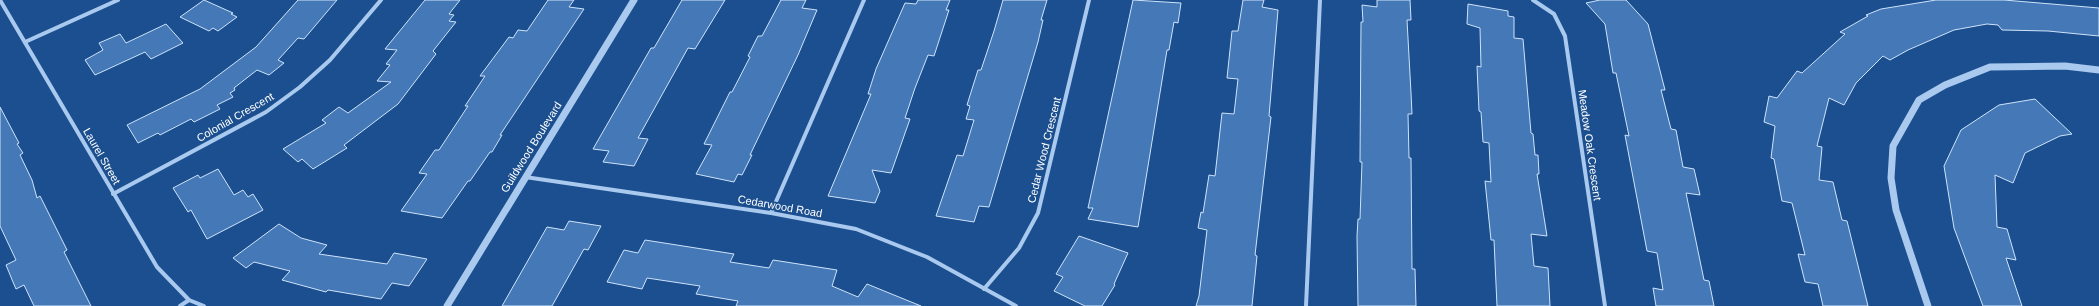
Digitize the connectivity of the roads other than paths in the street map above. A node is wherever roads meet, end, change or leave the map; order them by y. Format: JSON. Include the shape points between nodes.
{"nodes":[{"id":1,"x":0,"y":0,"type":"edge"},
{"id":2,"x":118,"y":0,"type":"edge"},
{"id":3,"x":382,"y":0,"type":"edge"},
{"id":4,"x":634,"y":0,"type":"edge"},
{"id":5,"x":864,"y":0,"type":"edge"},
{"id":6,"x":1089,"y":0,"type":"edge"},
{"id":7,"x":1320,"y":0,"type":"edge"},
{"id":8,"x":1533,"y":0,"type":"edge"},
{"id":9,"x":25,"y":42,"type":"junction"},
{"id":10,"x":2099,"y":70,"type":"edge"},
{"id":11,"x":524,"y":177,"type":"junction"},
{"id":12,"x":113,"y":194,"type":"junction"},
{"id":13,"x":770,"y":213,"type":"junction"},
{"id":14,"x":984,"y":289,"type":"junction"},
{"id":15,"x":189,"y":300,"type":"junction"},
{"id":16,"x":180,"y":306,"type":"edge"},
{"id":17,"x":204,"y":306,"type":"edge"},
{"id":18,"x":447,"y":306,"type":"edge"},
{"id":19,"x":1016,"y":306,"type":"edge"},
{"id":20,"x":1306,"y":306,"type":"edge"},
{"id":21,"x":1605,"y":306,"type":"edge"},
{"id":22,"x":1928,"y":306,"type":"edge"}],
"edges":[{"from":1,"to":9,"type":"street","name":"Laurel Street"},
{"from":2,"to":9,"type":"street"},
{"from":3,"to":12,"type":"street","name":"Colonial Crescent","via":[[330,60],[266,112]]},
{"from":4,"to":11,"type":"street","name":"Guildwood Boulevard"},
{"from":5,"to":13,"type":"street"},
{"from":6,"to":14,"type":"street","name":"Cedar Wood Crescent","via":[[1038,213],[1019,248]]},
{"from":7,"to":20,"type":"street"},
{"from":8,"to":21,"type":"street","name":"Meadow Oak Crescent","via":[[1554,14],[1565,36]]},
{"from":9,"to":12,"type":"street","name":"Laurel Street"},
{"from":10,"to":22,"type":"street","via":[[2065,66],[1990,67],[1945,85],[1918,100],[1893,146],[1891,178],[1896,210]]},
{"from":11,"to":13,"type":"street","name":"Cedarwood Road"},
{"from":11,"to":18,"type":"street","name":"Guildwood Boulevard"},
{"from":12,"to":15,"type":"street","name":"Laurel Street","via":[[157,266]]},
{"from":13,"to":14,"type":"street","name":"Cedarwood Road","via":[[856,229],[927,257]]},
{"from":14,"to":19,"type":"street","name":"Cedarwood Road"},
{"from":15,"to":16,"type":"street"},
{"from":15,"to":17,"type":"street","name":"Laurel Street"}]}
